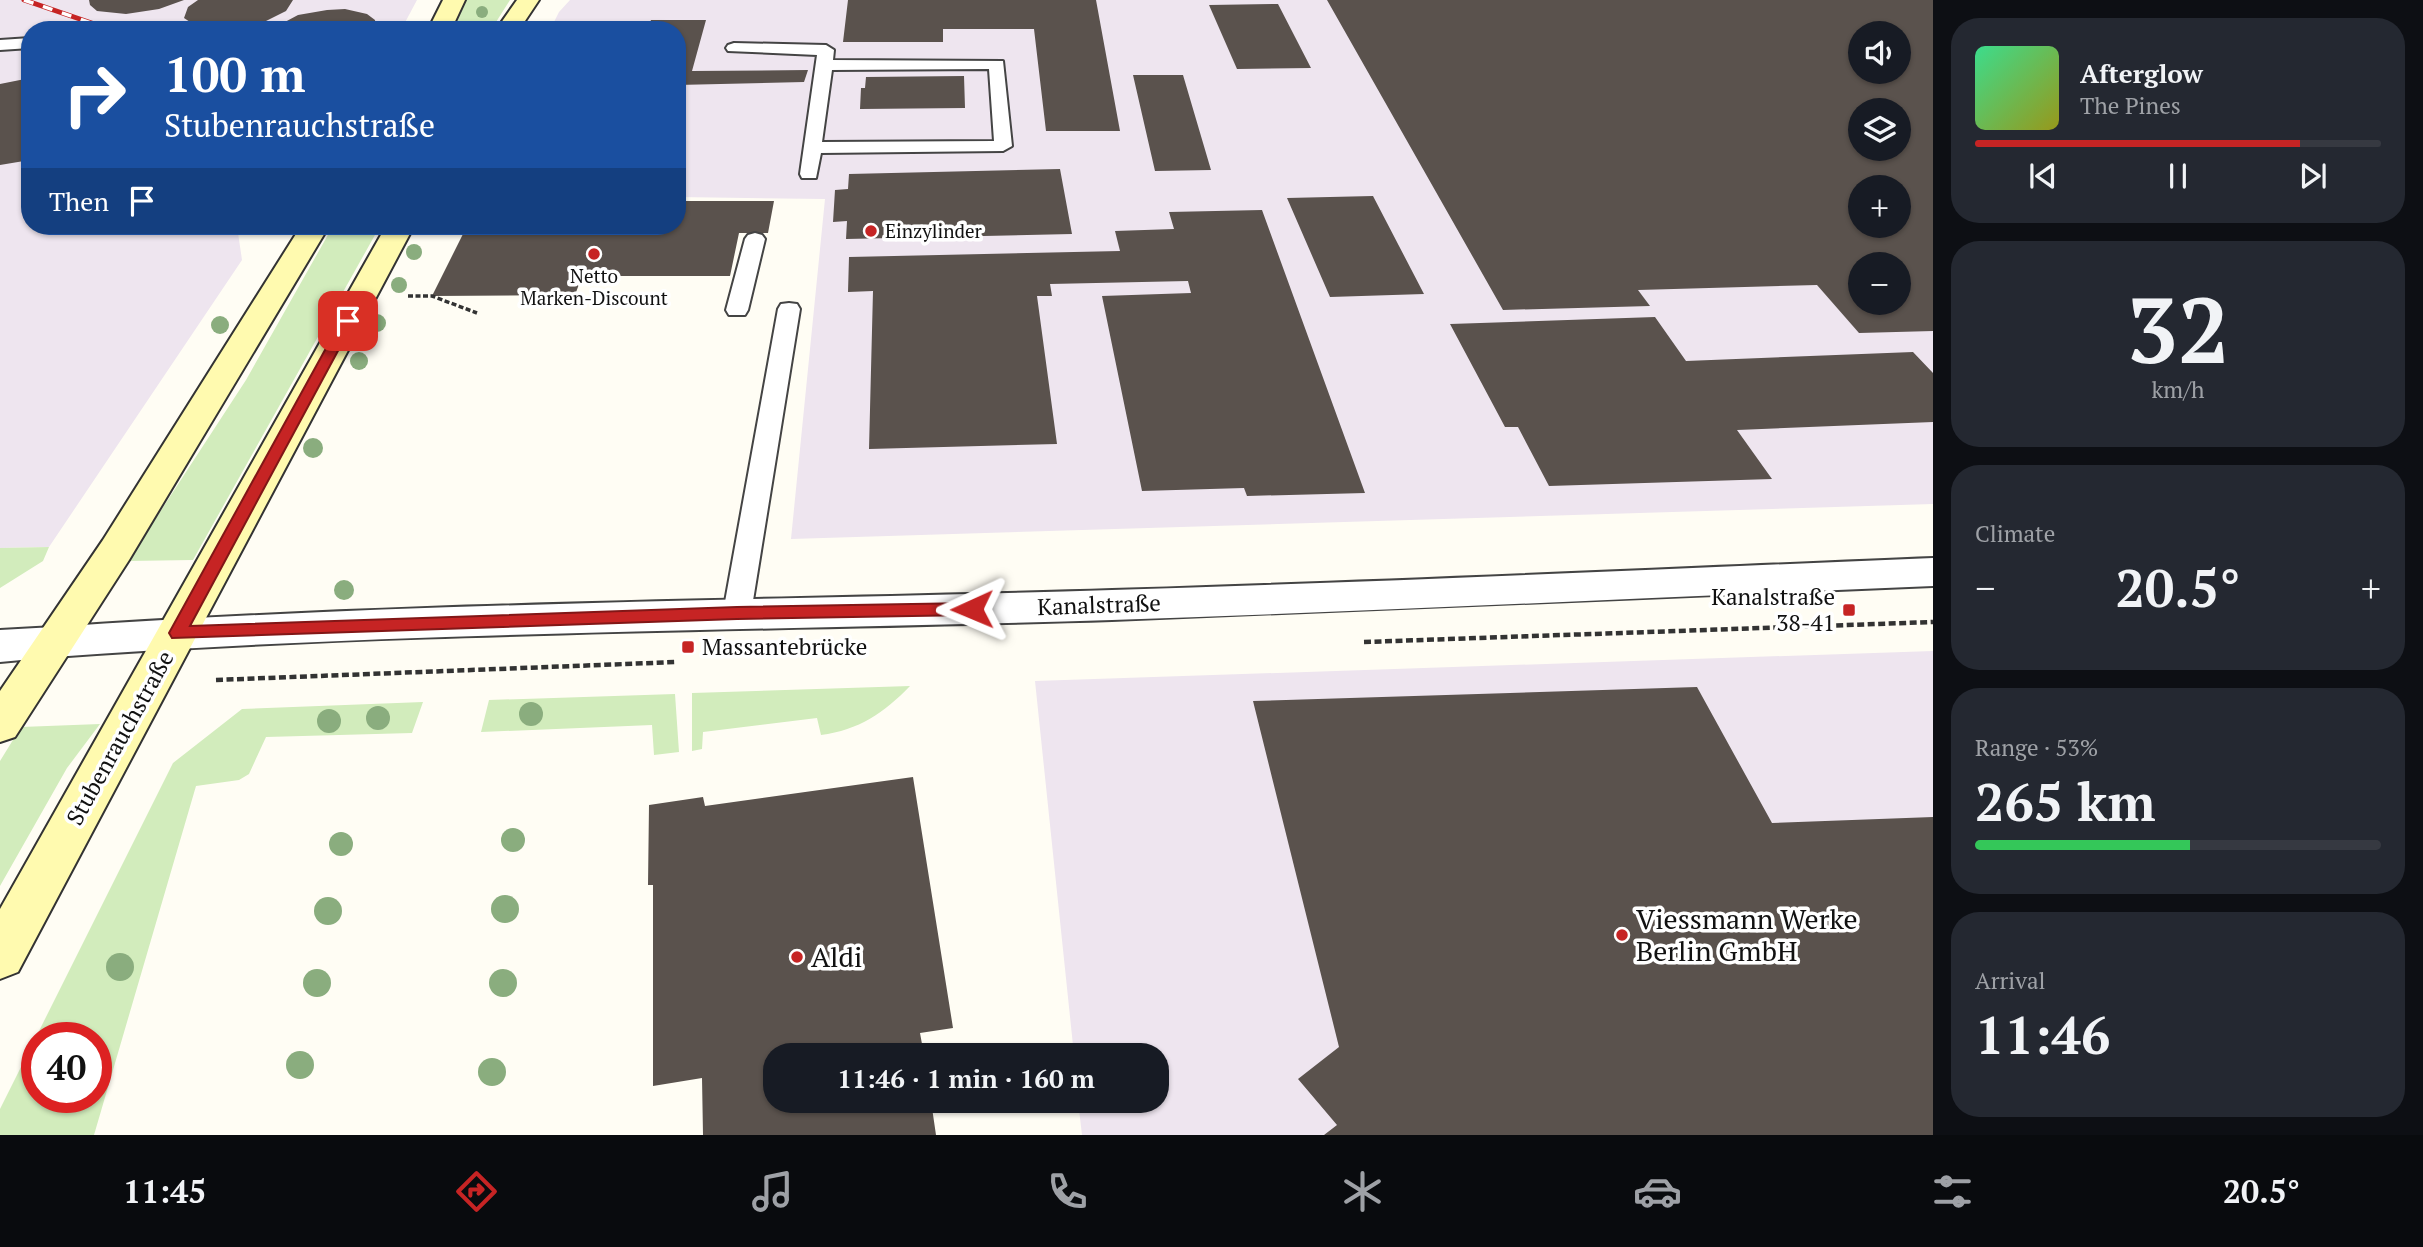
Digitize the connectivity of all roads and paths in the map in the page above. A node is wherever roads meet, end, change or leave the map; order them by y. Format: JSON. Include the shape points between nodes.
{"nodes":[{"id":1,"x":454,"y":0,"type":"edge"},
{"id":2,"x":528,"y":0,"type":"edge"},
{"id":3,"x":444,"y":21,"type":"edge"},
{"id":4,"x":513,"y":21,"type":"edge"},
{"id":5,"x":21,"y":44,"type":"edge"},
{"id":6,"x":0,"y":45,"type":"edge"},
{"id":7,"x":734,"y":48,"type":"dead end"},
{"id":8,"x":824,"y":65,"type":"junction"},
{"id":9,"x":813,"y":148,"type":"junction"},
{"id":10,"x":809,"y":174,"type":"dead end"},
{"id":11,"x":308,"y":235,"type":"edge"},
{"id":12,"x":395,"y":235,"type":"edge"},
{"id":13,"x":755,"y":239,"type":"dead end"},
{"id":14,"x":402,"y":296,"type":"dead end"},
{"id":15,"x":789,"y":309,"type":"dead end"},
{"id":16,"x":737,"y":310,"type":"dead end"},
{"id":17,"x":477,"y":313,"type":"dead end"},
{"id":18,"x":1933,"y":572,"type":"edge"},
{"id":19,"x":737,"y":613,"type":"junction"},
{"id":20,"x":178,"y":633,"type":"junction"},
{"id":21,"x":54,"y":642,"type":"junction"},
{"id":22,"x":0,"y":646,"type":"edge"},
{"id":23,"x":0,"y":725,"type":"edge"},
{"id":24,"x":0,"y":956,"type":"edge"}],
"edges":[{"from":1,"to":3,"type":"main road"},
{"from":2,"to":4,"type":"main road"},
{"from":5,"to":6,"type":"lane"},
{"from":7,"to":8,"type":"lane","via":[[825,50]]},
{"from":8,"to":9,"type":"lane"},
{"from":8,"to":9,"type":"lane","via":[[997,64],[1003,146]]},
{"from":9,"to":10,"type":"lane"},
{"from":11,"to":21,"type":"main road","via":[[116,550]]},
{"from":12,"to":20,"type":"main road","name":"Stubenrauchstraße"},
{"from":13,"to":16,"type":"lane"},
{"from":14,"to":17,"type":"path","via":[[432,296]]},
{"from":15,"to":19,"type":"lane"},
{"from":18,"to":19,"type":"street","name":"Kanalstraße","via":[[1110,605]]},
{"from":19,"to":20,"type":"street","name":"Kanalstraße"},
{"from":20,"to":21,"type":"street","name":"Kanalstraße"},
{"from":20,"to":24,"type":"main road","name":"Stubenrauchstraße"},
{"from":21,"to":22,"type":"street","name":"Kanalstraße"},
{"from":21,"to":23,"type":"main road"}]}
